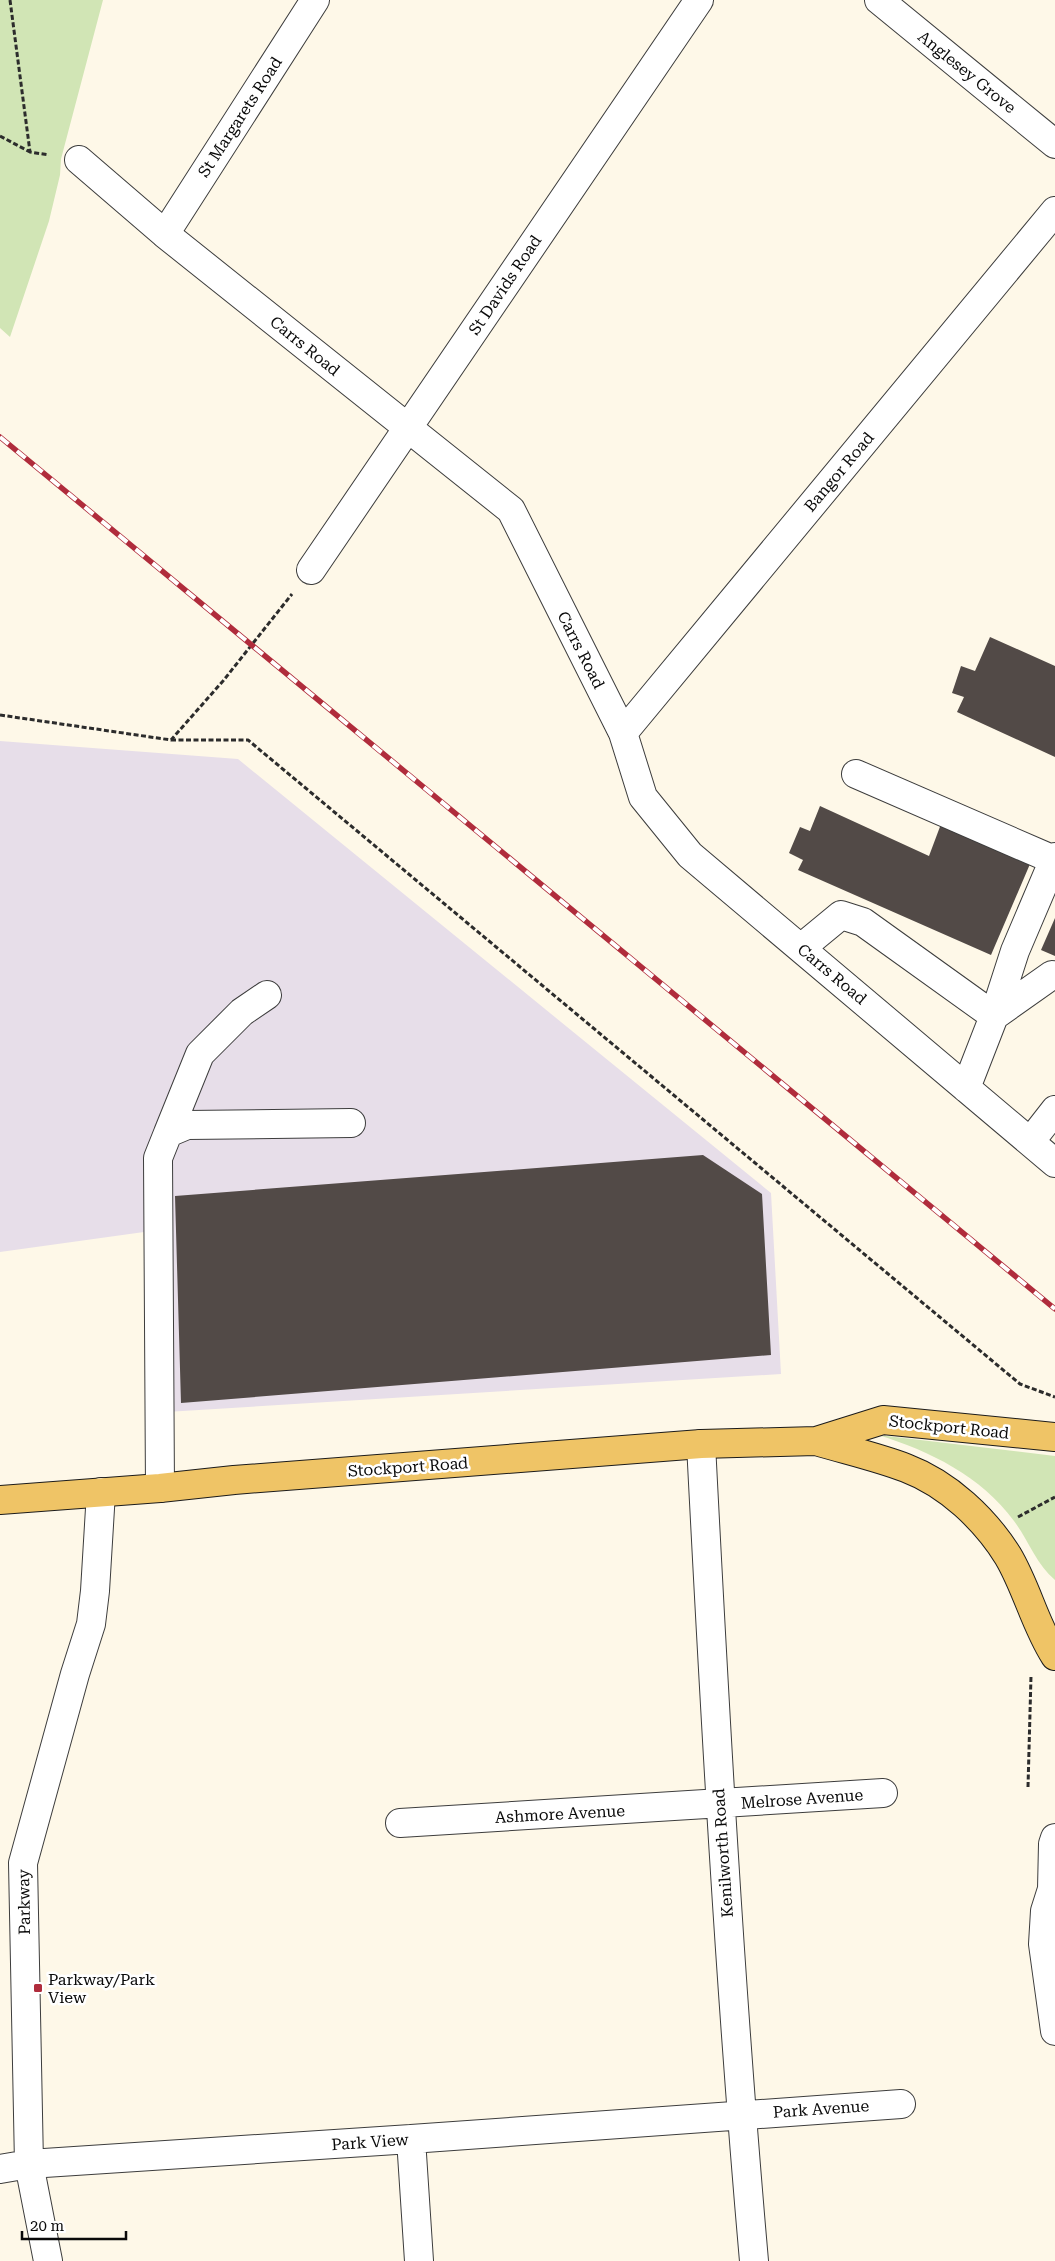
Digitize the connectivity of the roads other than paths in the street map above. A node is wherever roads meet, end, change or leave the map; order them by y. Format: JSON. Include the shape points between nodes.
{"nodes":[{"id":1,"x":315,"y":0,"type":"edge"},
{"id":2,"x":699,"y":0,"type":"edge"},
{"id":3,"x":879,"y":0,"type":"edge"},
{"id":4,"x":1055,"y":144,"type":"edge"},
{"id":5,"x":79,"y":160,"type":"road end"},
{"id":6,"x":1055,"y":211,"type":"edge"},
{"id":7,"x":165,"y":234,"type":"junction"},
{"id":8,"x":408,"y":428,"type":"junction"},
{"id":9,"x":311,"y":570,"type":"road end"},
{"id":10,"x":623,"y":733,"type":"junction"},
{"id":11,"x":856,"y":774,"type":"dead end"},
{"id":12,"x":1054,"y":858,"type":"edge"},
{"id":13,"x":801,"y":948,"type":"junction"},
{"id":14,"x":1055,"y":976,"type":"edge"},
{"id":15,"x":267,"y":995,"type":"dead end"},
{"id":16,"x":994,"y":1016,"type":"junction"},
{"id":17,"x":966,"y":1088,"type":"junction"},
{"id":18,"x":1055,"y":1110,"type":"edge"},
{"id":19,"x":351,"y":1123,"type":"dead end"},
{"id":20,"x":168,"y":1133,"type":"junction"},
{"id":21,"x":1030,"y":1142,"type":"junction"},
{"id":22,"x":1055,"y":1163,"type":"edge"},
{"id":23,"x":1055,"y":1438,"type":"edge"},
{"id":24,"x":816,"y":1440,"type":"junction"},
{"id":25,"x":701,"y":1444,"type":"junction"},
{"id":26,"x":160,"y":1488,"type":"junction"},
{"id":27,"x":101,"y":1492,"type":"junction"},
{"id":28,"x":0,"y":1500,"type":"edge"},
{"id":29,"x":1055,"y":1656,"type":"edge"},
{"id":30,"x":883,"y":1793,"type":"dead end"},
{"id":31,"x":720,"y":1805,"type":"junction"},
{"id":32,"x":400,"y":1823,"type":"dead end"},
{"id":33,"x":1055,"y":1838,"type":"edge"},
{"id":34,"x":1053,"y":1887,"type":"edge"},
{"id":35,"x":1055,"y":2031,"type":"edge"},
{"id":36,"x":901,"y":2104,"type":"dead end"},
{"id":37,"x":741,"y":2114,"type":"junction"},
{"id":38,"x":411,"y":2139,"type":"junction"},
{"id":39,"x":28,"y":2164,"type":"junction"},
{"id":40,"x":0,"y":2169,"type":"edge"},
{"id":41,"x":48,"y":2261,"type":"edge"},
{"id":42,"x":418,"y":2261,"type":"edge"},
{"id":43,"x":754,"y":2261,"type":"edge"}],
"edges":[{"from":1,"to":7,"type":"street","name":"St Margarets Road"},
{"from":2,"to":8,"type":"street","name":"St Davids Road"},
{"from":3,"to":4,"type":"street","name":"Anglesey Grove"},
{"from":5,"to":7,"type":"street","name":"Carrs Road"},
{"from":6,"to":10,"type":"street","name":"Bangor Road"},
{"from":7,"to":8,"type":"street","name":"Carrs Road"},
{"from":8,"to":9,"type":"street","name":"St Davids Road"},
{"from":8,"to":10,"type":"street","name":"Carrs Road","via":[[511,510]]},
{"from":10,"to":13,"type":"street","name":"Carrs Road","via":[[643,797],[690,855]]},
{"from":11,"to":12,"type":"street"},
{"from":12,"to":16,"type":"street","via":[[1014,951]]},
{"from":13,"to":16,"type":"street","via":[[841,915],[863,922]]},
{"from":13,"to":17,"type":"street","name":"Carrs Road"},
{"from":14,"to":16,"type":"street","via":[[1052,974]]},
{"from":15,"to":20,"type":"street","via":[[242,1012],[200,1054]]},
{"from":16,"to":17,"type":"street"},
{"from":17,"to":21,"type":"street","name":"Carrs Road"},
{"from":18,"to":21,"type":"street"},
{"from":19,"to":20,"type":"street","via":[[187,1125]]},
{"from":20,"to":26,"type":"street","via":[[158,1158]]},
{"from":21,"to":22,"type":"street","name":"Carrs Road"},
{"from":23,"to":24,"type":"main road","name":"Stockport Road","via":[[883,1420]]},
{"from":24,"to":25,"type":"main road","name":"Stockport Road"},
{"from":24,"to":29,"type":"main road","name":"Stockport Road","via":[[907,1469],[931,1480],[977,1516],[1009,1557],[1044,1639]]},
{"from":25,"to":26,"type":"main road","name":"Stockport Road"},
{"from":25,"to":31,"type":"street","name":"Kenilworth Road"},
{"from":26,"to":27,"type":"main road","name":"Stockport Road"},
{"from":27,"to":28,"type":"main road","name":"Stockport Road"},
{"from":27,"to":39,"type":"street","name":"Parkway","via":[[91,1624],[23,1863]]},
{"from":30,"to":31,"type":"street","name":"Melrose Avenue"},
{"from":31,"to":32,"type":"street","name":"Ashmore Avenue"},
{"from":31,"to":37,"type":"street","name":"Kenilworth Road"},
{"from":33,"to":34,"type":"street"},
{"from":34,"to":35,"type":"street","via":[[1045,1910],[1042,1944]]},
{"from":36,"to":37,"type":"street","name":"Park Avenue"},
{"from":37,"to":38,"type":"street","name":"Park View"},
{"from":37,"to":43,"type":"street","name":"Kenilworth Road"},
{"from":38,"to":39,"type":"street","name":"Park View"},
{"from":38,"to":42,"type":"street"},
{"from":39,"to":40,"type":"street","name":"Park View"},
{"from":39,"to":41,"type":"street","name":"Parkway"}]}
